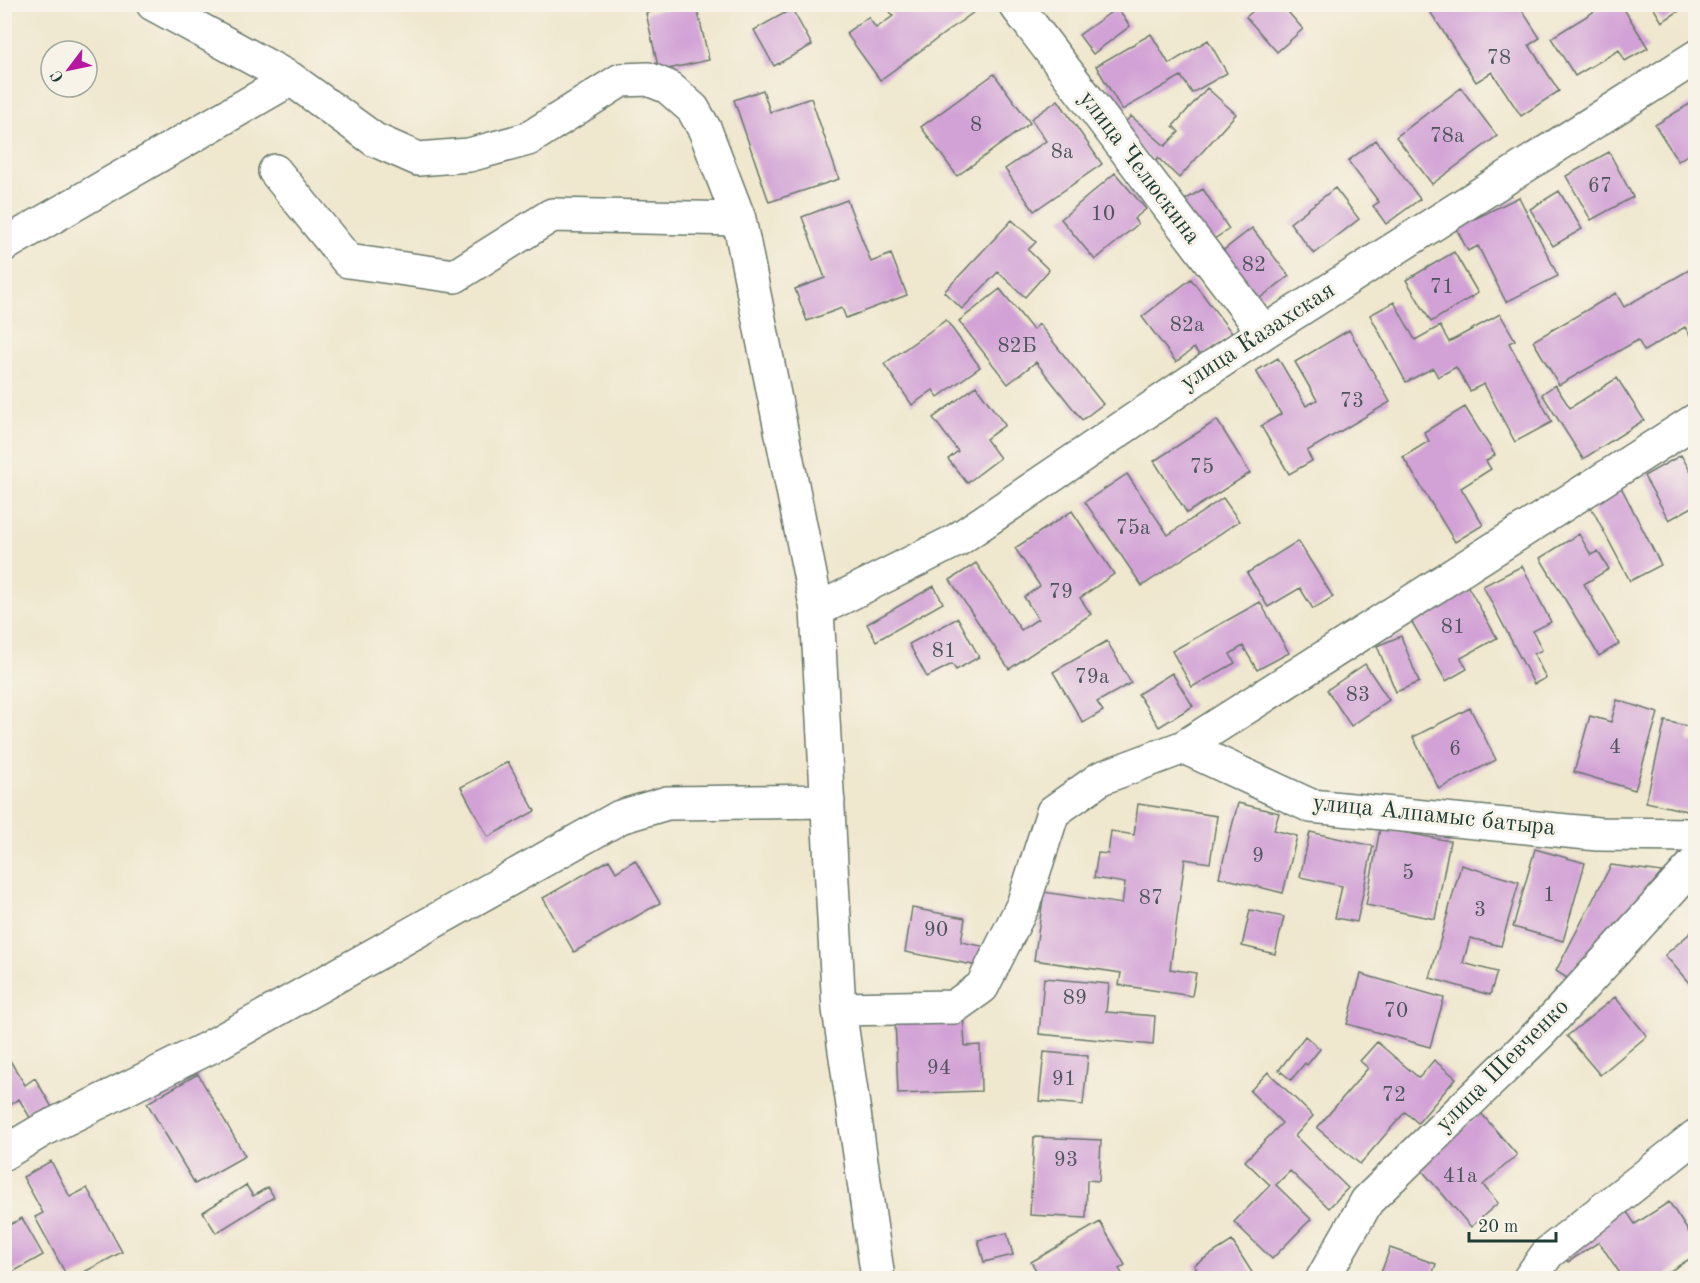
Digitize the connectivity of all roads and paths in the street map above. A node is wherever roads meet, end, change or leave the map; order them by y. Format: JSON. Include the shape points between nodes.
{"nodes":[{"id":1,"x":153,"y":4,"type":"edge"},
{"id":2,"x":1015,"y":4,"type":"edge"},
{"id":3,"x":1695,"y":57,"type":"edge"},
{"id":4,"x":291,"y":79,"type":"junction"},
{"id":5,"x":275,"y":171,"type":"dead end"},
{"id":6,"x":739,"y":219,"type":"junction"},
{"id":7,"x":4,"y":245,"type":"edge"},
{"id":8,"x":1264,"y":332,"type":"junction"},
{"id":9,"x":1695,"y":420,"type":"edge"},
{"id":10,"x":818,"y":610,"type":"junction"},
{"id":11,"x":1184,"y":747,"type":"junction"},
{"id":12,"x":828,"y":801,"type":"junction"},
{"id":13,"x":1695,"y":835,"type":"edge"},
{"id":14,"x":1695,"y":862,"type":"edge"},
{"id":15,"x":839,"y":1009,"type":"junction"},
{"id":16,"x":1695,"y":1136,"type":"edge"},
{"id":17,"x":4,"y":1154,"type":"edge"},
{"id":18,"x":878,"y":1278,"type":"edge"},
{"id":19,"x":1323,"y":1278,"type":"edge"},
{"id":20,"x":1530,"y":1278,"type":"edge"}],
"edges":[{"from":1,"to":4,"type":"street"},
{"from":2,"to":8,"type":"street","name":"улица Челюскина"},
{"from":3,"to":8,"type":"street","name":"улица Казахская"},
{"from":4,"to":6,"type":"street","via":[[375,140],[418,159],[469,155],[528,139],[621,80],[648,79],[668,87],[693,109]]},
{"from":4,"to":7,"type":"street"},
{"from":5,"to":6,"type":"street","via":[[348,261],[455,276],[552,215]]},
{"from":6,"to":10,"type":"street"},
{"from":8,"to":10,"type":"street","name":"улица Казахская","via":[[957,540]]},
{"from":9,"to":11,"type":"street"},
{"from":10,"to":12,"type":"street"},
{"from":11,"to":13,"type":"street","name":"улица Алпамыс батыра","via":[[1311,806],[1598,834]]},
{"from":11,"to":15,"type":"street","via":[[1101,778],[1053,812],[1023,905],[982,987],[954,1007]]},
{"from":12,"to":15,"type":"street"},
{"from":12,"to":17,"type":"street","via":[[667,803],[620,817],[210,1047],[41,1131]]},
{"from":14,"to":19,"type":"street","name":"улица Шевченко","via":[[1541,1032],[1367,1201]]},
{"from":15,"to":18,"type":"street"},
{"from":16,"to":20,"type":"street","via":[[1548,1253]]}]}
